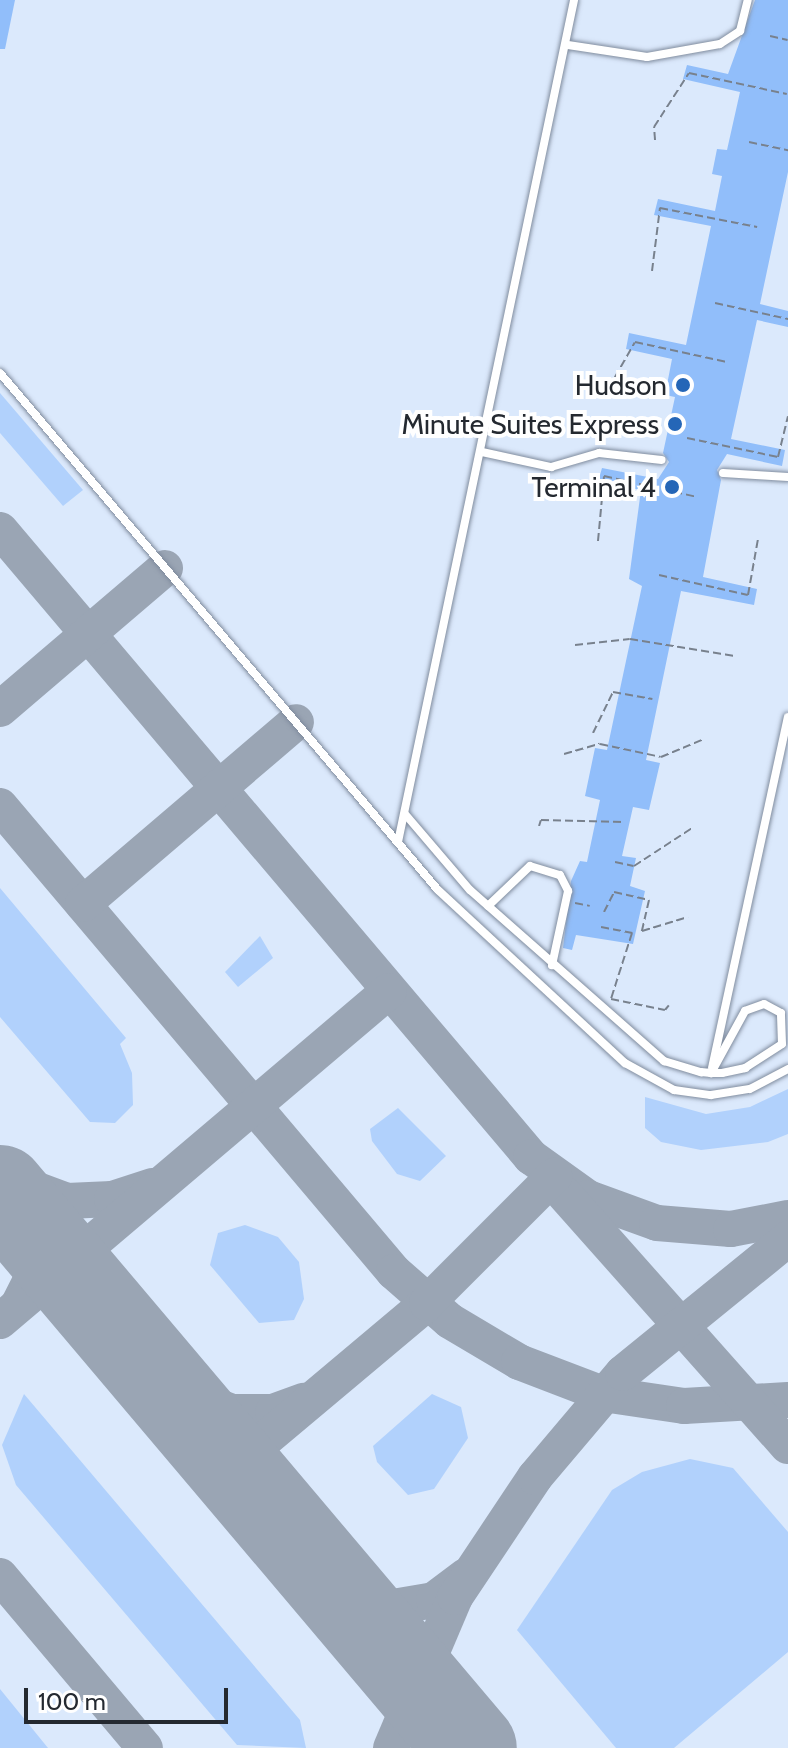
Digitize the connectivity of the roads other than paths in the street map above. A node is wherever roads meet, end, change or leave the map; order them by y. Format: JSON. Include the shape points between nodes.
{"nodes":[{"id":1,"x":574,"y":0,"type":"edge"},
{"id":2,"x":748,"y":0,"type":"edge"},
{"id":3,"x":568,"y":45,"type":"junction"},
{"id":4,"x":0,"y":373,"type":"edge"},
{"id":5,"x":482,"y":452,"type":"junction"},
{"id":6,"x":662,"y":460,"type":"dead end"},
{"id":7,"x":723,"y":473,"type":"dead end"},
{"id":8,"x":788,"y":477,"type":"edge"},
{"id":9,"x":788,"y":717,"type":"edge"},
{"id":10,"x":405,"y":814,"type":"junction"},
{"id":11,"x":398,"y":842,"type":"junction"},
{"id":12,"x":488,"y":906,"type":"junction"},
{"id":13,"x":552,"y":965,"type":"junction"},
{"id":14,"x":788,"y":1069,"type":"edge"},
{"id":15,"x":711,"y":1073,"type":"junction"}],
"edges":[{"from":1,"to":3,"type":"lane"},
{"from":2,"to":3,"type":"lane","via":[[740,31],[720,44],[647,57]]},
{"from":3,"to":5,"type":"lane"},
{"from":4,"to":11,"type":"lane"},
{"from":5,"to":6,"type":"lane","via":[[551,467],[599,453]]},
{"from":5,"to":10,"type":"lane"},
{"from":7,"to":8,"type":"lane"},
{"from":9,"to":15,"type":"lane"},
{"from":10,"to":11,"type":"lane"},
{"from":10,"to":12,"type":"lane"},
{"from":11,"to":14,"type":"lane","via":[[451,904],[642,1075],[711,1095],[750,1089]]},
{"from":12,"to":13,"type":"lane"},
{"from":12,"to":13,"type":"lane","via":[[526,867],[543,865],[560,875],[568,891]]},
{"from":13,"to":15,"type":"lane","via":[[654,1055]]},
{"from":15,"to":15,"type":"lane","via":[[745,1068],[779,1049],[787,1032],[781,1013],[764,1004],[745,1011]]}]}
